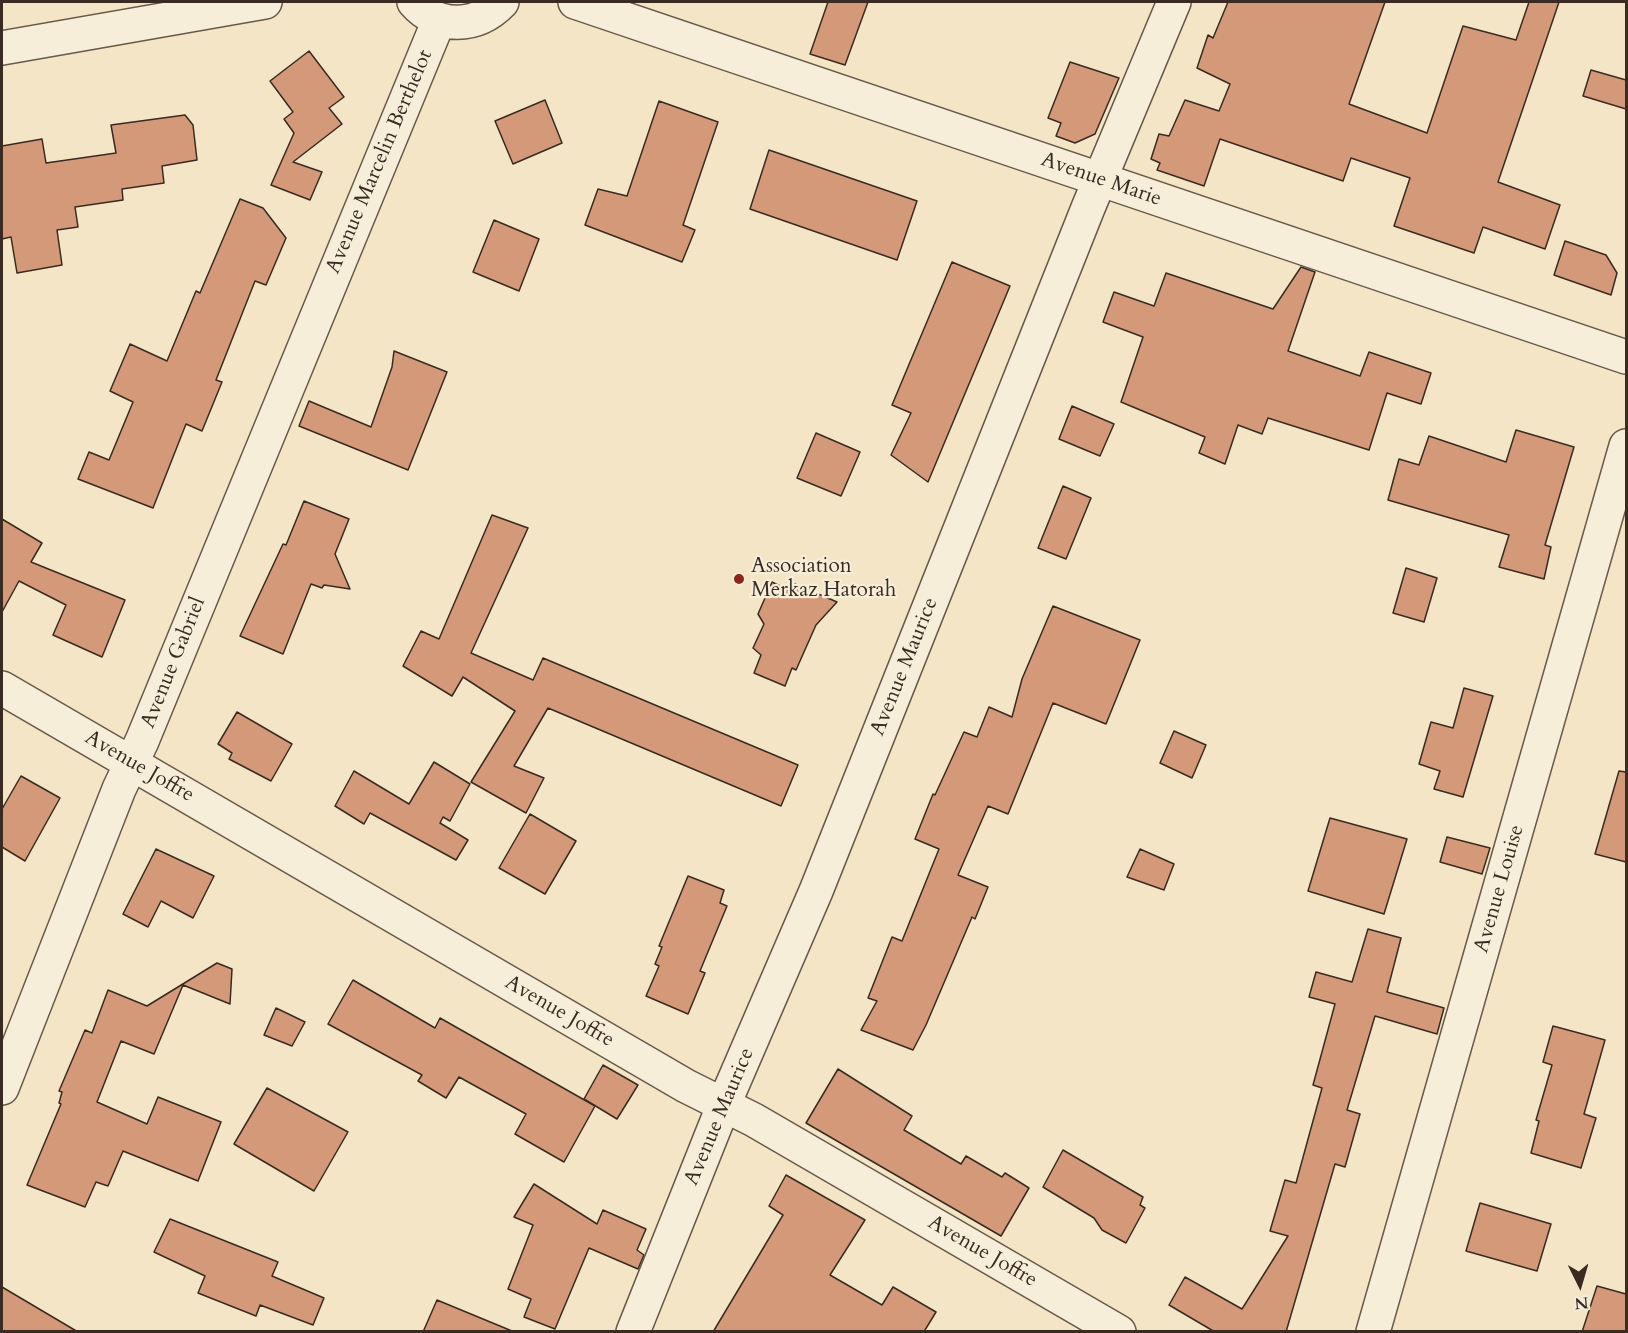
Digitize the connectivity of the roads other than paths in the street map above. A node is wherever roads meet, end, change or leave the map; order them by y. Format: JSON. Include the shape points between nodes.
{"nodes":[{"id":1,"x":265,"y":2,"type":"edge"},
{"id":2,"x":502,"y":2,"type":"edge"},
{"id":3,"x":575,"y":2,"type":"edge"},
{"id":4,"x":1174,"y":2,"type":"edge"},
{"id":5,"x":427,"y":11,"type":"edge"},
{"id":6,"x":2,"y":48,"type":"edge"},
{"id":7,"x":1100,"y":179,"type":"junction"},
{"id":8,"x":320,"y":305,"type":"joint"},
{"id":9,"x":1626,"y":357,"type":"edge"},
{"id":10,"x":1626,"y":446,"type":"edge"},
{"id":11,"x":2,"y":688,"type":"edge"},
{"id":12,"x":131,"y":762,"type":"junction"},
{"id":13,"x":2,"y":1088,"type":"edge"},
{"id":14,"x":724,"y":1104,"type":"junction"},
{"id":15,"x":633,"y":1332,"type":"edge"},
{"id":16,"x":1119,"y":1332,"type":"edge"},
{"id":17,"x":1373,"y":1332,"type":"edge"}],
"edges":[{"from":1,"to":6,"type":"street"},
{"from":2,"to":5,"type":"street","via":[[476,20],[458,24]]},
{"from":3,"to":7,"type":"street","name":"Avenue Marie"},
{"from":4,"to":7,"type":"street","name":"Avenue Maurice"},
{"from":5,"to":8,"type":"street","name":"Avenue Marcelin Berthelot"},
{"from":7,"to":9,"type":"street","name":"Avenue Marie"},
{"from":7,"to":14,"type":"street","name":"Avenue Maurice","via":[[816,891]]},
{"from":8,"to":12,"type":"street","name":"Avenue Gabriel"},
{"from":10,"to":17,"type":"street","name":"Avenue Louise"},
{"from":11,"to":12,"type":"street","name":"Avenue Joffre"},
{"from":12,"to":13,"type":"street","name":"Avenue Gabriel"},
{"from":12,"to":14,"type":"street","name":"Avenue Joffre","via":[[686,1086]]},
{"from":14,"to":15,"type":"street","name":"Avenue Maurice"},
{"from":14,"to":16,"type":"street","name":"Avenue Joffre"}]}
